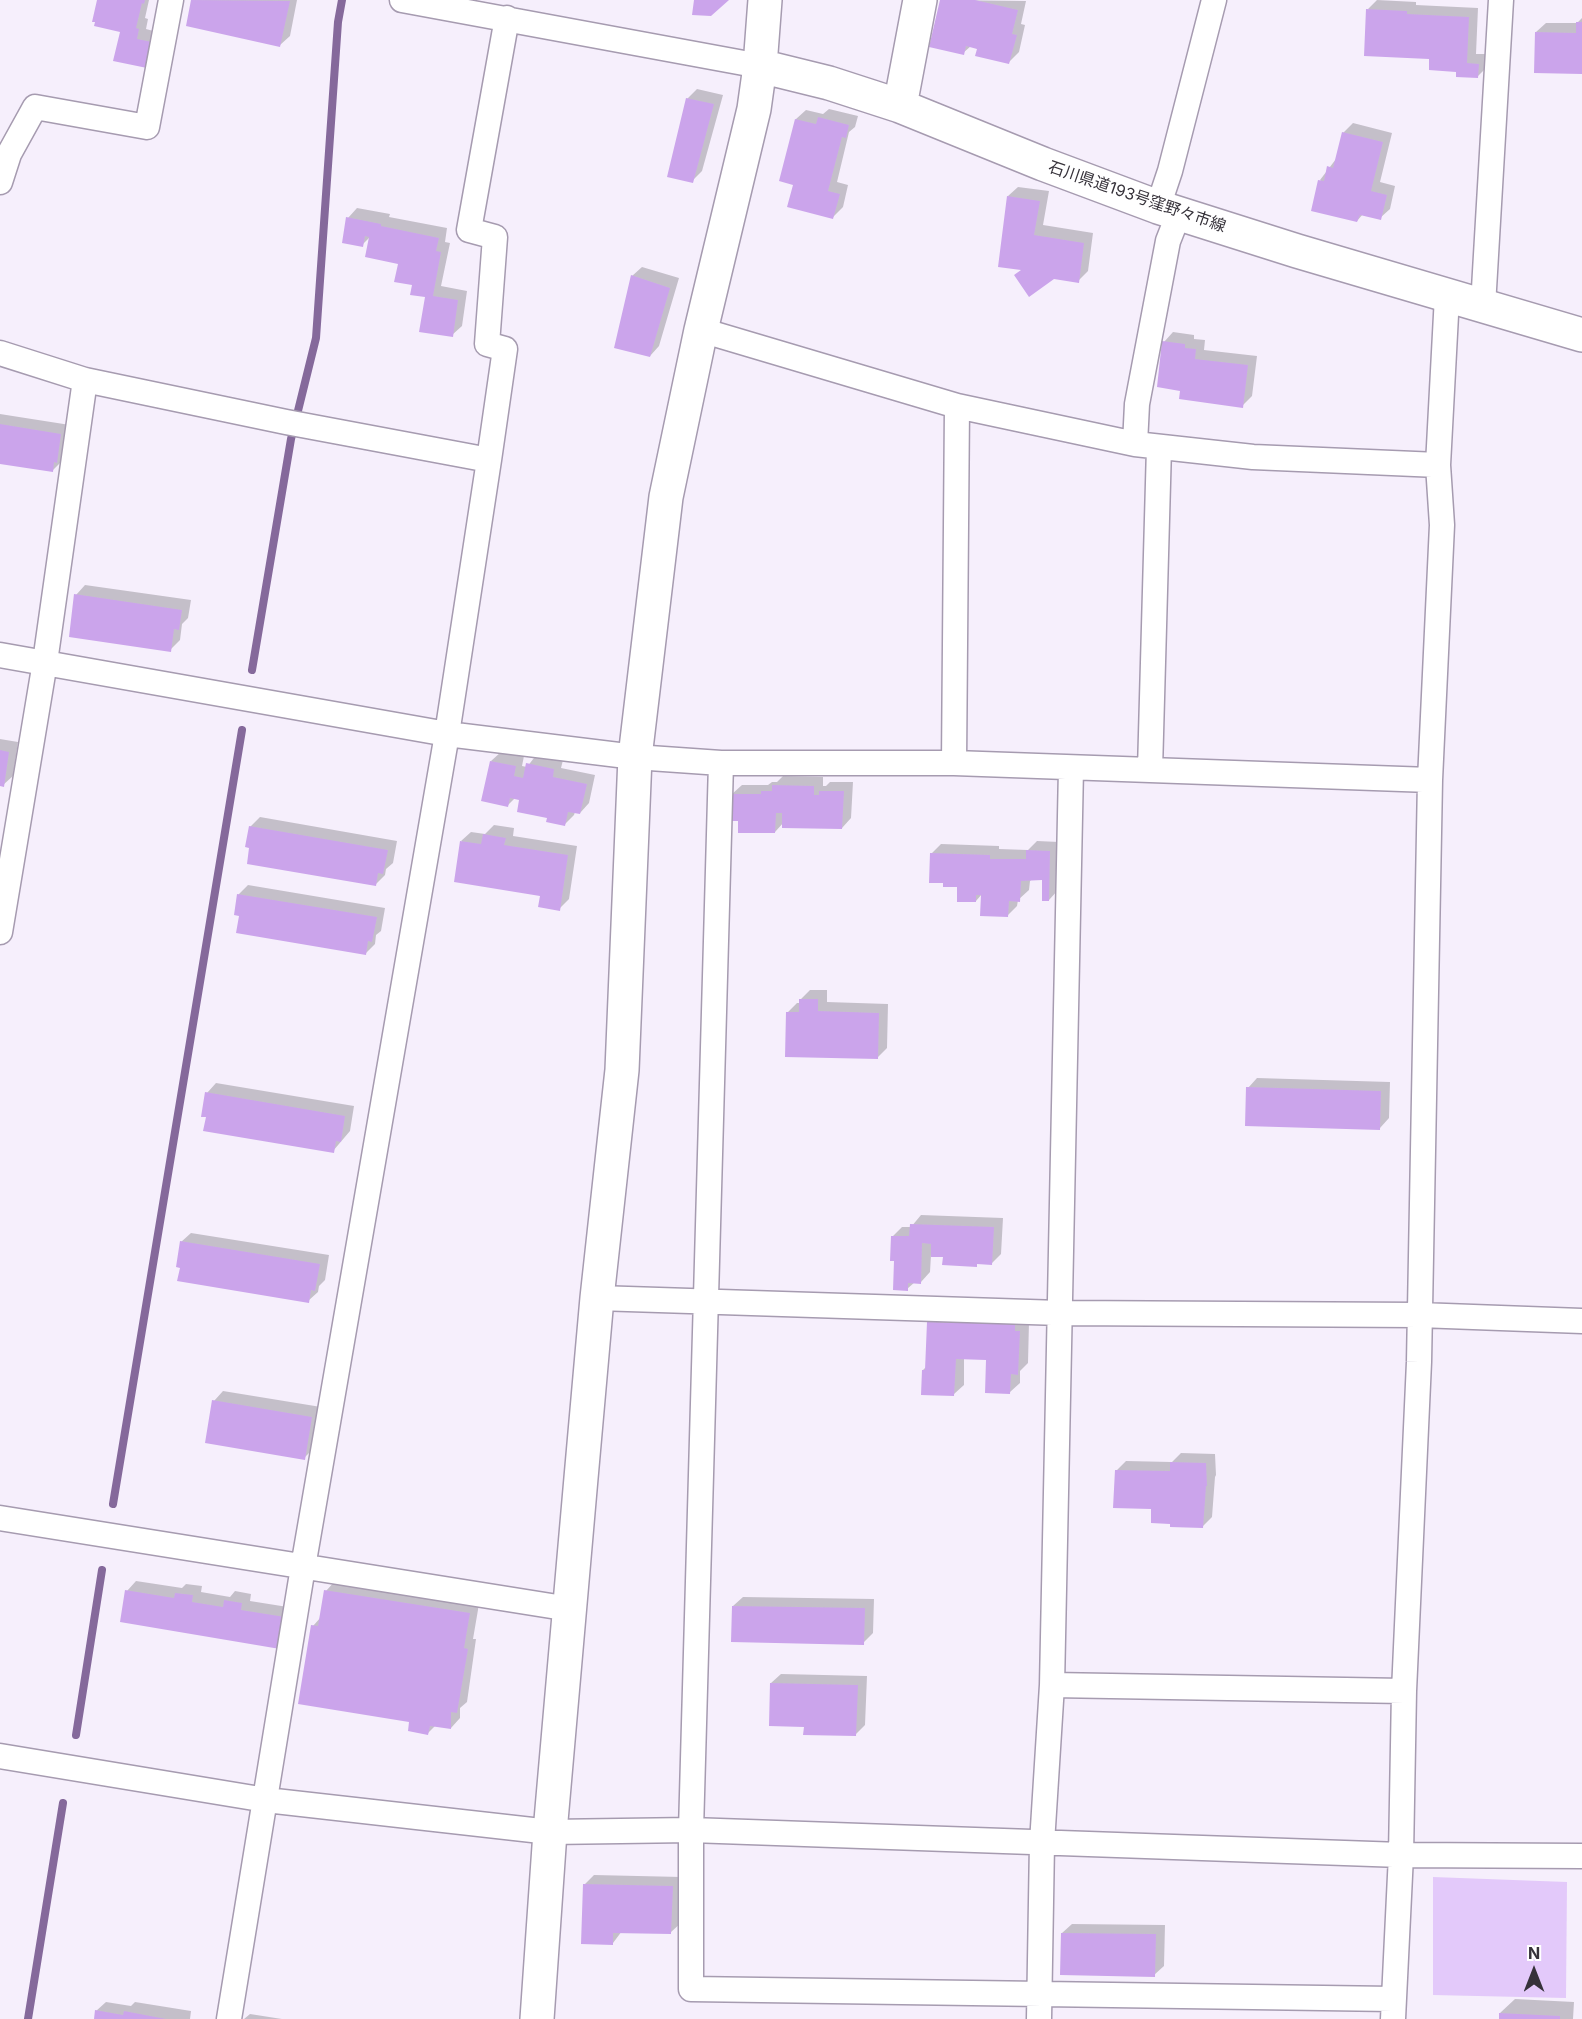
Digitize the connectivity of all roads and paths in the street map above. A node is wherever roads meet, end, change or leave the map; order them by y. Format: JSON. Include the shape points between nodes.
{"nodes":[{"id":1,"x":171,"y":0,"type":"edge"},
{"id":2,"x":402,"y":0,"type":"edge"},
{"id":3,"x":765,"y":0,"type":"edge"},
{"id":4,"x":920,"y":0,"type":"edge"},
{"id":5,"x":1214,"y":0,"type":"edge"},
{"id":6,"x":1501,"y":0,"type":"edge"},
{"id":7,"x":439,"y":3,"type":"edge"},
{"id":8,"x":507,"y":18,"type":"junction"},
{"id":9,"x":760,"y":66,"type":"junction"},
{"id":10,"x":900,"y":106,"type":"junction"},
{"id":11,"x":0,"y":182,"type":"edge"},
{"id":12,"x":1168,"y":210,"type":"junction"},
{"id":13,"x":1447,"y":296,"type":"junction"},
{"id":14,"x":1483,"y":306,"type":"junction"},
{"id":15,"x":701,"y":330,"type":"junction"},
{"id":16,"x":1582,"y":335,"type":"edge"},
{"id":17,"x":0,"y":353,"type":"edge"},
{"id":18,"x":85,"y":380,"type":"junction"},
{"id":19,"x":957,"y":406,"type":"junction"},
{"id":20,"x":1135,"y":444,"type":"junction"},
{"id":21,"x":1159,"y":447,"type":"junction"},
{"id":22,"x":489,"y":460,"type":"junction"},
{"id":23,"x":1438,"y":465,"type":"junction"},
{"id":24,"x":0,"y":655,"type":"edge"},
{"id":25,"x":45,"y":662,"type":"junction"},
{"id":26,"x":447,"y":734,"type":"junction"},
{"id":27,"x":635,"y":757,"type":"junction"},
{"id":28,"x":721,"y":763,"type":"junction"},
{"id":29,"x":954,"y":763,"type":"junction"},
{"id":30,"x":1071,"y":768,"type":"junction"},
{"id":31,"x":1150,"y":770,"type":"junction"},
{"id":32,"x":1430,"y":780,"type":"junction"},
{"id":33,"x":0,"y":932,"type":"edge"},
{"id":34,"x":597,"y":1298,"type":"junction"},
{"id":35,"x":705,"y":1302,"type":"junction"},
{"id":36,"x":1060,"y":1313,"type":"junction"},
{"id":37,"x":1419,"y":1315,"type":"junction"},
{"id":38,"x":1582,"y":1321,"type":"edge"},
{"id":39,"x":0,"y":1518,"type":"edge"},
{"id":40,"x":303,"y":1567,"type":"junction"},
{"id":41,"x":570,"y":1609,"type":"junction"},
{"id":42,"x":1052,"y":1685,"type":"junction"},
{"id":43,"x":1404,"y":1691,"type":"junction"},
{"id":44,"x":0,"y":1756,"type":"edge"},
{"id":45,"x":266,"y":1800,"type":"junction"},
{"id":46,"x":691,"y":1830,"type":"junction"},
{"id":47,"x":550,"y":1832,"type":"junction"},
{"id":48,"x":1042,"y":1843,"type":"junction"},
{"id":49,"x":1401,"y":1855,"type":"junction"},
{"id":50,"x":1582,"y":1856,"type":"edge"},
{"id":51,"x":1039,"y":1994,"type":"junction"},
{"id":52,"x":1393,"y":2009,"type":"edge"},
{"id":53,"x":230,"y":2019,"type":"edge"},
{"id":54,"x":537,"y":2019,"type":"edge"},
{"id":55,"x":1039,"y":2019,"type":"edge"}],
"edges":[{"from":1,"to":11,"type":"street","via":[[147,127],[35,107],[9,154]]},
{"from":2,"to":7,"type":"street"},
{"from":3,"to":9,"type":"street"},
{"from":4,"to":10,"type":"street"},
{"from":5,"to":12,"type":"street","via":[[1170,171]]},
{"from":6,"to":14,"type":"street"},
{"from":7,"to":8,"type":"street"},
{"from":8,"to":9,"type":"street"},
{"from":8,"to":22,"type":"street","via":[[469,230],[495,237],[488,344],[505,349]]},
{"from":9,"to":10,"type":"street","name":"石川県道193号窪野々市線"},
{"from":9,"to":15,"type":"street","via":[[754,109]]},
{"from":10,"to":12,"type":"street","name":"石川県道193号窪野々市線"},
{"from":12,"to":13,"type":"street","name":"石川県道193号窪野々市線"},
{"from":12,"to":20,"type":"street","via":[[1168,241],[1137,404]]},
{"from":13,"to":14,"type":"street","name":"石川県道193号窪野々市線"},
{"from":13,"to":23,"type":"street"},
{"from":14,"to":16,"type":"street","name":"石川県道193号窪野々市線"},
{"from":15,"to":19,"type":"street"},
{"from":15,"to":27,"type":"street","via":[[666,497]]},
{"from":17,"to":18,"type":"street"},
{"from":18,"to":22,"type":"street"},
{"from":18,"to":25,"type":"street"},
{"from":19,"to":20,"type":"street"},
{"from":19,"to":29,"type":"street"},
{"from":20,"to":21,"type":"street"},
{"from":21,"to":23,"type":"street","via":[[1253,457]]},
{"from":21,"to":31,"type":"street"},
{"from":22,"to":26,"type":"street"},
{"from":23,"to":32,"type":"street","via":[[1442,525]]},
{"from":24,"to":25,"type":"street"},
{"from":25,"to":26,"type":"street"},
{"from":25,"to":33,"type":"street"},
{"from":26,"to":27,"type":"street"},
{"from":26,"to":40,"type":"street"},
{"from":27,"to":28,"type":"street"},
{"from":27,"to":34,"type":"street","via":[[622,1070]]},
{"from":28,"to":29,"type":"street"},
{"from":28,"to":35,"type":"street"},
{"from":29,"to":30,"type":"street"},
{"from":30,"to":31,"type":"street"},
{"from":30,"to":36,"type":"street"},
{"from":31,"to":32,"type":"street"},
{"from":32,"to":37,"type":"street"},
{"from":34,"to":35,"type":"street"},
{"from":34,"to":41,"type":"street"},
{"from":35,"to":36,"type":"street"},
{"from":35,"to":46,"type":"street"},
{"from":36,"to":37,"type":"street"},
{"from":36,"to":42,"type":"street"},
{"from":37,"to":38,"type":"street"},
{"from":37,"to":43,"type":"street"},
{"from":39,"to":40,"type":"street"},
{"from":40,"to":41,"type":"street"},
{"from":40,"to":45,"type":"street"},
{"from":41,"to":47,"type":"street"},
{"from":42,"to":43,"type":"street"},
{"from":42,"to":48,"type":"street"},
{"from":43,"to":49,"type":"street"},
{"from":44,"to":45,"type":"street"},
{"from":45,"to":47,"type":"street"},
{"from":45,"to":53,"type":"street"},
{"from":46,"to":47,"type":"street"},
{"from":46,"to":48,"type":"street"},
{"from":46,"to":51,"type":"street","via":[[691,1989]]},
{"from":47,"to":54,"type":"street"},
{"from":48,"to":49,"type":"street"},
{"from":48,"to":51,"type":"street"},
{"from":49,"to":50,"type":"street"},
{"from":49,"to":52,"type":"street"},
{"from":51,"to":52,"type":"street"},
{"from":51,"to":55,"type":"street"}]}
